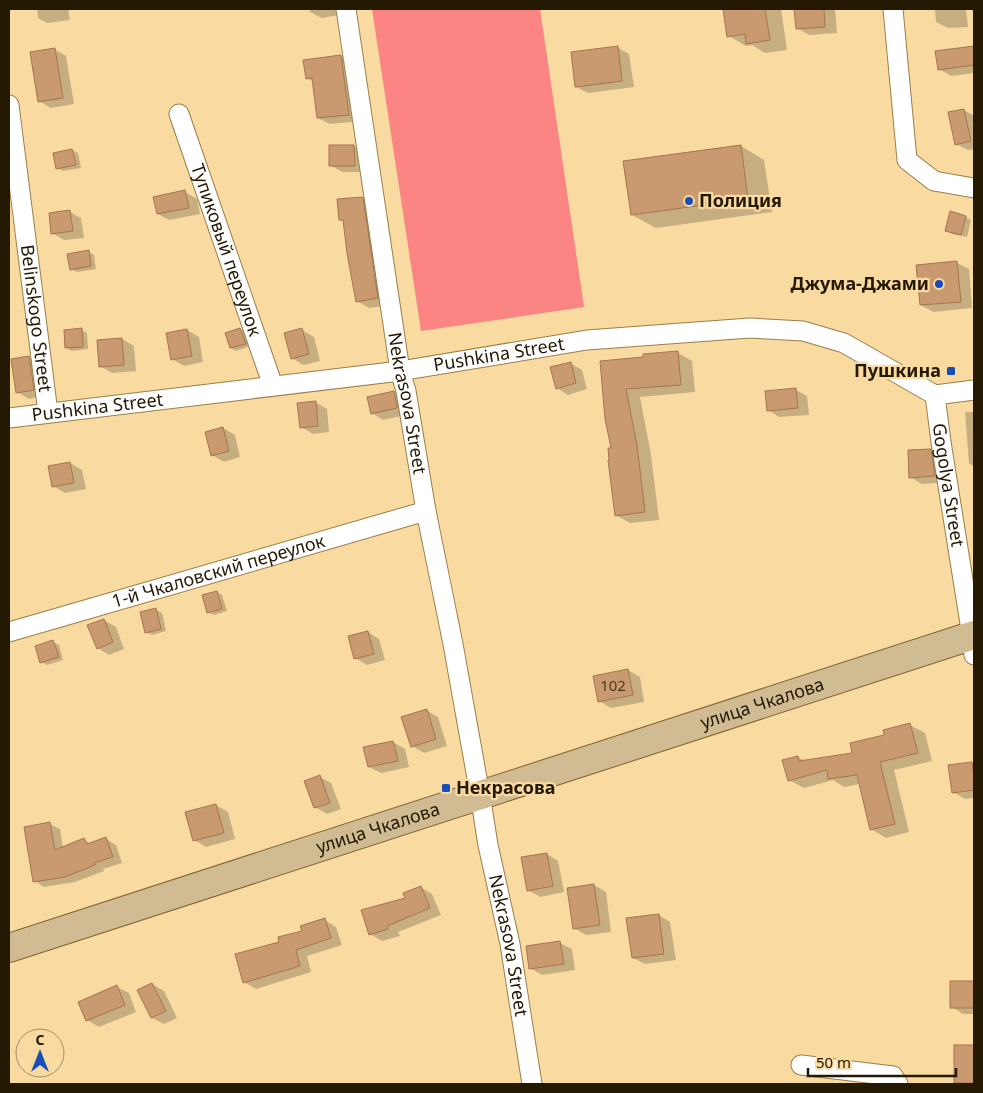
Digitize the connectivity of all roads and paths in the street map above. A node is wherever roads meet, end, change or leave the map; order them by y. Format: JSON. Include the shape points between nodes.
{"nodes":[{"id":1,"x":346,"y":9,"type":"edge"},
{"id":2,"x":893,"y":9,"type":"edge"},
{"id":3,"x":9,"y":113,"type":"edge"},
{"id":4,"x":180,"y":114,"type":"dead end"},
{"id":5,"x":974,"y":188,"type":"edge"},
{"id":6,"x":400,"y":371,"type":"junction"},
{"id":7,"x":273,"y":386,"type":"junction"},
{"id":8,"x":974,"y":390,"type":"edge"},
{"id":9,"x":934,"y":395,"type":"junction"},
{"id":10,"x":48,"y":413,"type":"junction"},
{"id":11,"x":9,"y":418,"type":"edge"},
{"id":12,"x":426,"y":511,"type":"junction"},
{"id":13,"x":9,"y":632,"type":"edge"},
{"id":14,"x":974,"y":644,"type":"edge"},
{"id":15,"x":481,"y":801,"type":"junction"},
{"id":16,"x":9,"y":948,"type":"edge"},
{"id":17,"x":9,"y":960,"type":"edge"},
{"id":18,"x":801,"y":1065,"type":"dead end"},
{"id":19,"x":532,"y":1084,"type":"edge"},
{"id":20,"x":898,"y":1084,"type":"edge"}],
"edges":[{"from":1,"to":6,"type":"street","name":"Nekrasova Street"},
{"from":2,"to":5,"type":"street","via":[[907,160],[934,181]]},
{"from":3,"to":10,"type":"street","name":"Belinskogo Street"},
{"from":4,"to":7,"type":"street","name":"Тупиковый переулок"},
{"from":6,"to":7,"type":"street","name":"Pushkina Street"},
{"from":6,"to":9,"type":"street","name":"Pushkina Street","via":[[587,340],[750,328],[803,331],[844,343]]},
{"from":6,"to":12,"type":"street","name":"Nekrasova Street"},
{"from":7,"to":10,"type":"street","name":"Pushkina Street"},
{"from":8,"to":9,"type":"street"},
{"from":9,"to":14,"type":"street","name":"Gogolya Street"},
{"from":10,"to":11,"type":"street","name":"Pushkina Street"},
{"from":12,"to":13,"type":"street","name":"1-й Чкаловский переулок"},
{"from":12,"to":15,"type":"street","name":"Nekrasova Street"},
{"from":14,"to":15,"type":"main road","name":"улица Чкалова"},
{"from":15,"to":16,"type":"main road","name":"улица Чкалова"},
{"from":15,"to":17,"type":"main road","name":"улица Чкалова"},
{"from":15,"to":19,"type":"street","name":"Nekrasova Street","via":[[510,944]]},
{"from":18,"to":20,"type":"street","via":[[893,1076]]}]}
